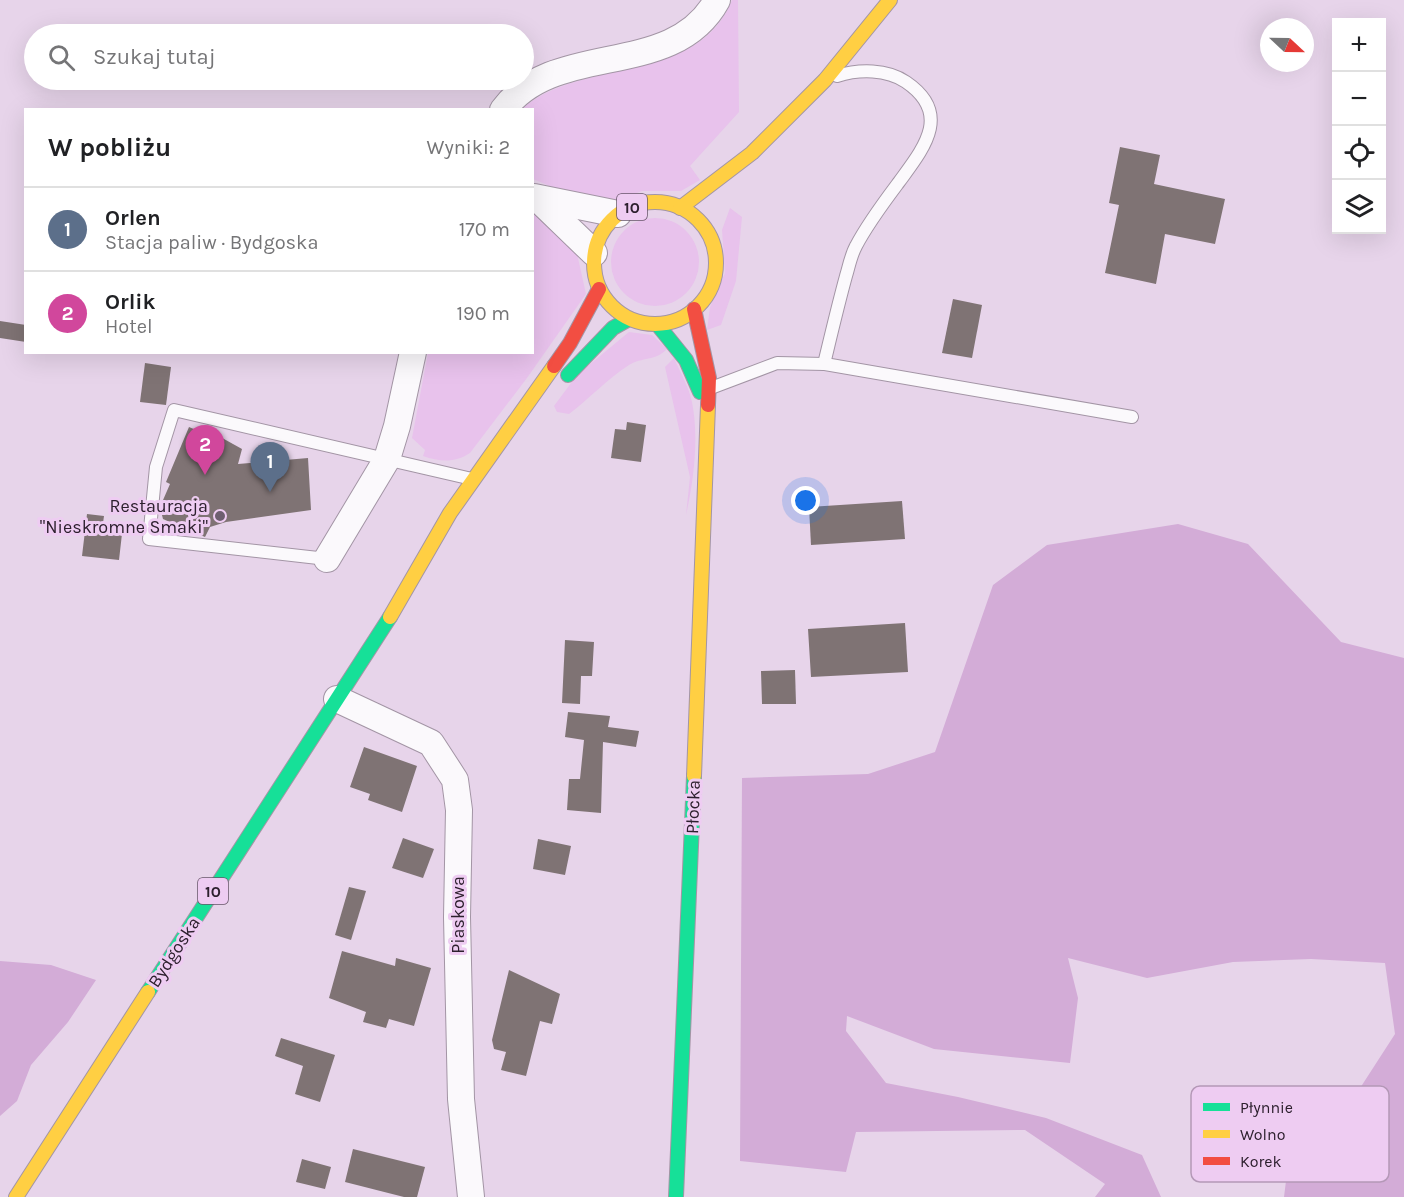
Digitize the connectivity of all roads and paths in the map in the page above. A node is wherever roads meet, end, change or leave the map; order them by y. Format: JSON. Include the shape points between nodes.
{"nodes":[{"id":1,"x":717,"y":0,"type":"edge"},
{"id":2,"x":890,"y":0,"type":"edge"},
{"id":3,"x":825,"y":80,"type":"junction"},
{"id":4,"x":534,"y":84,"type":"edge"},
{"id":5,"x":523,"y":90,"type":"edge"},
{"id":6,"x":505,"y":108,"type":"edge"},
{"id":7,"x":752,"y":153,"type":"junction"},
{"id":8,"x":732,"y":188,"type":"dead end"},
{"id":9,"x":534,"y":196,"type":"edge"},
{"id":10,"x":534,"y":197,"type":"edge"},
{"id":11,"x":680,"y":208,"type":"junction"},
{"id":12,"x":618,"y":214,"type":"junction"},
{"id":13,"x":716,"y":214,"type":"dead end"},
{"id":14,"x":706,"y":230,"type":"junction"},
{"id":15,"x":594,"y":253,"type":"junction"},
{"id":16,"x":599,"y":289,"type":"junction"},
{"id":17,"x":694,"y":309,"type":"junction"},
{"id":18,"x":629,"y":319,"type":"junction"},
{"id":19,"x":657,"y":324,"type":"junction"},
{"id":20,"x":413,"y":354,"type":"edge"},
{"id":21,"x":824,"y":364,"type":"junction"},
{"id":22,"x":559,"y":387,"type":"dead end"},
{"id":23,"x":710,"y":388,"type":"junction"},
{"id":24,"x":706,"y":417,"type":"junction"},
{"id":25,"x":1132,"y":417,"type":"dead end"},
{"id":26,"x":387,"y":459,"type":"junction"},
{"id":27,"x":472,"y":478,"type":"junction"},
{"id":28,"x":458,"y":529,"type":"dead end"},
{"id":29,"x":327,"y":559,"type":"joint"},
{"id":30,"x":410,"y":585,"type":"junction"},
{"id":31,"x":336,"y":699,"type":"junction"},
{"id":32,"x":16,"y":1197,"type":"edge"},
{"id":33,"x":471,"y":1197,"type":"edge"},
{"id":34,"x":676,"y":1197,"type":"edge"}],
"edges":[{"from":1,"to":4,"type":"street","via":[[697,25],[671,42],[553,74]]},
{"from":2,"to":3,"type":"main road"},
{"from":3,"to":7,"type":"main road"},
{"from":3,"to":21,"type":"lane","via":[[845,73],[894,74],[914,87],[932,118],[930,137],[919,158],[855,247]]},
{"from":5,"to":6,"type":"street"},
{"from":7,"to":8,"type":"main road"},
{"from":7,"to":11,"type":"main road"},
{"from":9,"to":12,"type":"street"},
{"from":10,"to":15,"type":"street"},
{"from":11,"to":12,"type":"main road","number":"10","via":[[662,202],[644,203]]},
{"from":11,"to":14,"type":"main road","number":"10"},
{"from":12,"to":15,"type":"main road","number":"10","via":[[605,228]]},
{"from":13,"to":14,"type":"main road"},
{"from":14,"to":17,"type":"main road","via":[[714,250],[715,272],[708,292]]},
{"from":15,"to":16,"type":"main road"},
{"from":16,"to":18,"type":"main road","via":[[609,304]]},
{"from":16,"to":27,"type":"main road","number":"10","via":[[570,343]]},
{"from":17,"to":19,"type":"main road","via":[[673,321]]},
{"from":17,"to":23,"type":"main road","name":"Płocka"},
{"from":18,"to":19,"type":"main road"},
{"from":18,"to":22,"type":"main road","via":[[589,351]]},
{"from":19,"to":24,"type":"main road","name":"Płocka","via":[[690,367]]},
{"from":20,"to":26,"type":"street"},
{"from":21,"to":23,"type":"lane","via":[[777,363]]},
{"from":21,"to":25,"type":"lane"},
{"from":23,"to":24,"type":"main road","name":"Płocka"},
{"from":24,"to":34,"type":"main road","name":"Płocka","via":[[706,510]]},
{"from":26,"to":27,"type":"lane"},
{"from":26,"to":29,"type":"street"},
{"from":26,"to":29,"type":"lane","via":[[174,410],[156,467],[149,539]]},
{"from":27,"to":30,"type":"main road","number":"10"},
{"from":28,"to":30,"type":"main road","number":"10"},
{"from":30,"to":31,"type":"main road","name":"Bydgoska","number":"10"},
{"from":31,"to":32,"type":"main road","name":"Bydgoska","number":"10"},
{"from":31,"to":33,"type":"street","name":"Piaskowa","via":[[431,743],[455,780],[459,810],[461,1099]]}]}
